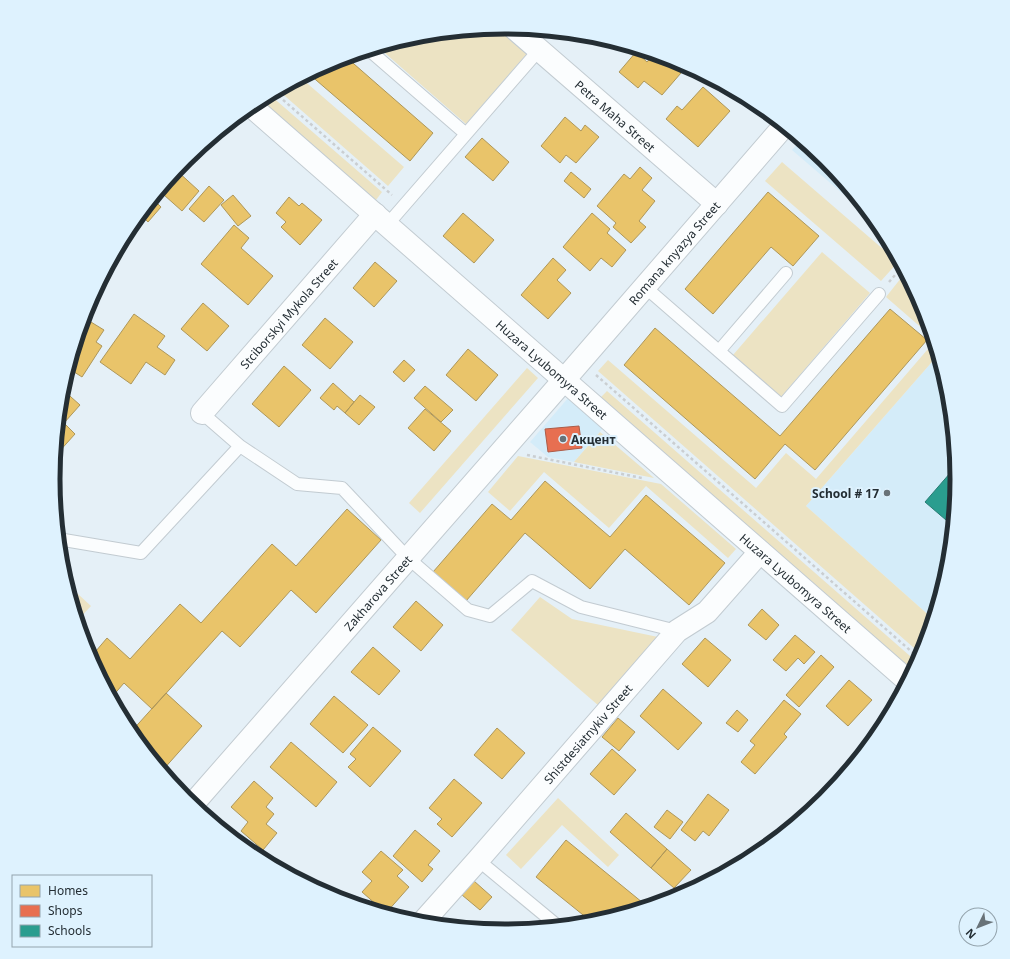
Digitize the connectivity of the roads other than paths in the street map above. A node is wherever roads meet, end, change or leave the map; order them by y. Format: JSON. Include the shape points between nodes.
{"nodes":[{"id":1,"x":521,"y":35,"type":"edge"},
{"id":2,"x":539,"y":50,"type":"junction"},
{"id":3,"x":374,"y":54,"type":"edge"},
{"id":4,"x":256,"y":110,"type":"edge"},
{"id":5,"x":781,"y":130,"type":"edge"},
{"id":6,"x":466,"y":134,"type":"junction"},
{"id":7,"x":717,"y":204,"type":"junction"},
{"id":8,"x":381,"y":219,"type":"junction"},
{"id":9,"x":786,"y":273,"type":"dead end"},
{"id":10,"x":645,"y":287,"type":"junction"},
{"id":11,"x":879,"y":294,"type":"dead end"},
{"id":12,"x":719,"y":351,"type":"junction"},
{"id":13,"x":564,"y":380,"type":"junction"},
{"id":14,"x":202,"y":413,"type":"joint"},
{"id":15,"x":240,"y":446,"type":"junction"},
{"id":16,"x":63,"y":540,"type":"edge"},
{"id":17,"x":760,"y":552,"type":"junction"},
{"id":18,"x":408,"y":558,"type":"junction"},
{"id":19,"x":677,"y":631,"type":"junction"},
{"id":20,"x":904,"y":678,"type":"edge"},
{"id":21,"x":196,"y":800,"type":"edge"},
{"id":22,"x":478,"y":860,"type":"junction"},
{"id":23,"x":427,"y":918,"type":"edge"},
{"id":24,"x":553,"y":922,"type":"edge"}],
"edges":[{"from":1,"to":2,"type":"street","name":"Petra Maha Street"},
{"from":2,"to":6,"type":"lane"},
{"from":2,"to":7,"type":"street","name":"Petra Maha Street"},
{"from":3,"to":6,"type":"lane"},
{"from":4,"to":8,"type":"street","name":"Huzara Lyubomyra Street"},
{"from":5,"to":7,"type":"street","name":"Romana knyazya Street"},
{"from":6,"to":8,"type":"lane","via":[[404,206]]},
{"from":7,"to":10,"type":"street","name":"Romana knyazya Street"},
{"from":8,"to":13,"type":"street","name":"Huzara Lyubomyra Street"},
{"from":8,"to":14,"type":"street","name":"Stciborskyi Mykola Street"},
{"from":9,"to":12,"type":"lane"},
{"from":10,"to":12,"type":"lane"},
{"from":10,"to":13,"type":"street","name":"Romana knyazya Street"},
{"from":11,"to":12,"type":"lane","via":[[782,406]]},
{"from":13,"to":17,"type":"street","name":"Huzara Lyubomyra Street"},
{"from":13,"to":18,"type":"street","name":"Zakharova Street"},
{"from":14,"to":15,"type":"lane"},
{"from":15,"to":16,"type":"lane","via":[[141,553]]},
{"from":15,"to":18,"type":"lane","via":[[297,484],[342,488]]},
{"from":17,"to":19,"type":"street","name":"Shistdesiatnykiv Street","via":[[707,612]]},
{"from":17,"to":20,"type":"street","name":"Huzara Lyubomyra Street"},
{"from":18,"to":19,"type":"lane","via":[[468,610],[475,612],[490,616],[532,581],[581,607]]},
{"from":18,"to":21,"type":"street","name":"Zakharova Street"},
{"from":19,"to":22,"type":"street","name":"Shistdesiatnykiv Street"},
{"from":22,"to":23,"type":"street","name":"Shistdesiatnykiv Street"},
{"from":22,"to":24,"type":"lane"}]}
